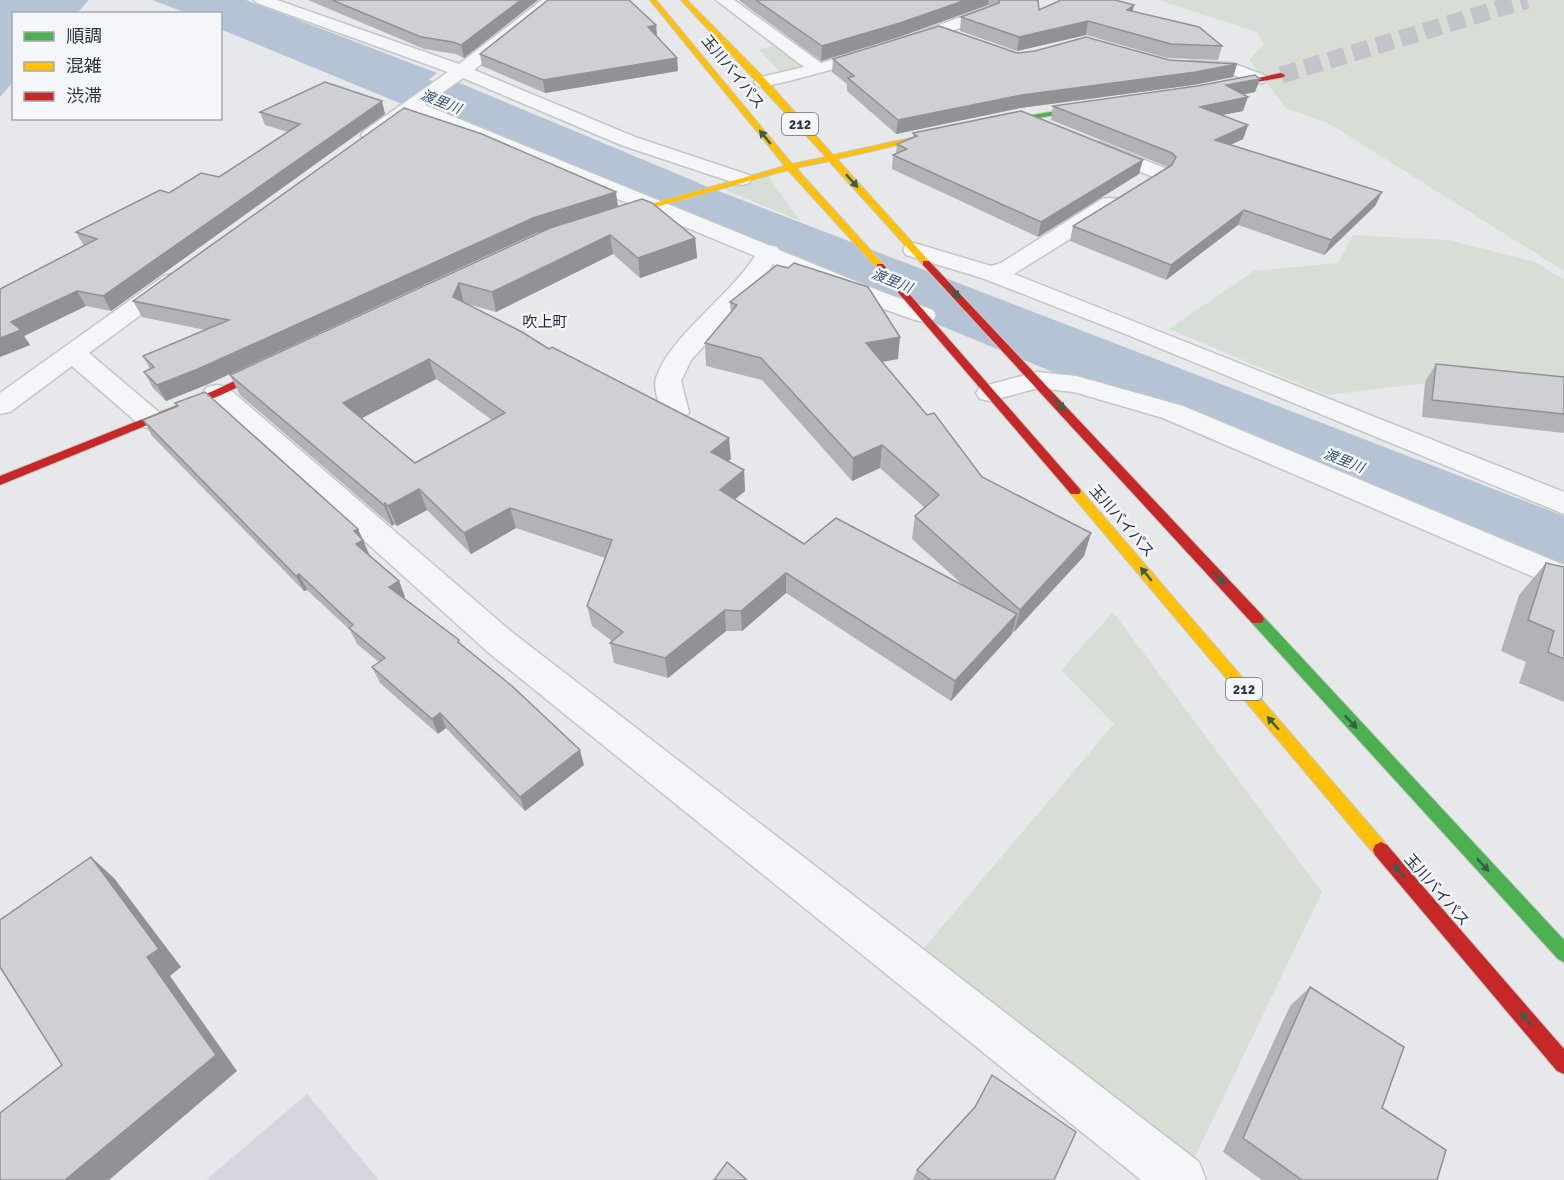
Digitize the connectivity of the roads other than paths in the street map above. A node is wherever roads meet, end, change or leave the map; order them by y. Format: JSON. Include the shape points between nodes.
{"nodes":[{"id":1,"x":262,"y":0,"type":"edge"},
{"id":2,"x":653,"y":0,"type":"edge"},
{"id":3,"x":684,"y":0,"type":"edge"},
{"id":4,"x":543,"y":1,"type":"edge"},
{"id":5,"x":727,"y":1,"type":"edge"},
{"id":6,"x":989,"y":12,"type":"edge"},
{"id":7,"x":938,"y":31,"type":"junction"},
{"id":8,"x":960,"y":39,"type":"edge"},
{"id":9,"x":1178,"y":66,"type":"edge"},
{"id":10,"x":818,"y":69,"type":"junction"},
{"id":11,"x":455,"y":75,"type":"junction"},
{"id":12,"x":1281,"y":75,"type":"tunnel mouth"},
{"id":13,"x":1258,"y":79,"type":"junction"},
{"id":14,"x":763,"y":82,"type":"junction"},
{"id":15,"x":1204,"y":90,"type":"edge"},
{"id":16,"x":1114,"y":103,"type":"edge"},
{"id":17,"x":410,"y":106,"type":"junction"},
{"id":18,"x":1020,"y":116,"type":"junction"},
{"id":19,"x":1063,"y":134,"type":"edge"},
{"id":20,"x":1085,"y":142,"type":"edge"},
{"id":21,"x":352,"y":149,"type":"edge"},
{"id":22,"x":830,"y":157,"type":"junction"},
{"id":23,"x":789,"y":166,"type":"junction"},
{"id":24,"x":742,"y":179,"type":"junction"},
{"id":25,"x":651,"y":206,"type":"junction"},
{"id":26,"x":598,"y":223,"type":"edge"},
{"id":27,"x":914,"y":250,"type":"junction"},
{"id":28,"x":770,"y":252,"type":"junction"},
{"id":29,"x":188,"y":269,"type":"edge"},
{"id":30,"x":990,"y":273,"type":"junction"},
{"id":31,"x":924,"y":315,"type":"junction"},
{"id":32,"x":73,"y":353,"type":"junction"},
{"id":33,"x":291,"y":358,"type":"edge"},
{"id":34,"x":1037,"y":380,"type":"junction"},
{"id":35,"x":217,"y":393,"type":"junction"},
{"id":36,"x":990,"y":393,"type":"junction"},
{"id":37,"x":0,"y":406,"type":"edge"},
{"id":38,"x":675,"y":412,"type":"edge"},
{"id":39,"x":151,"y":420,"type":"junction"},
{"id":40,"x":0,"y":481,"type":"edge"},
{"id":41,"x":1564,"y":504,"type":"edge"},
{"id":42,"x":1564,"y":578,"type":"edge"},
{"id":43,"x":1564,"y":953,"type":"edge"},
{"id":44,"x":1564,"y":1064,"type":"edge"},
{"id":45,"x":1181,"y":1180,"type":"edge"}],
"edges":[{"from":1,"to":11,"type":"street"},
{"from":23,"to":2,"type":"main road","name":"玉川バイパス","number":"212","one_way":true},
{"from":3,"to":14,"type":"main road","name":"玉川バイパス","number":"212"},
{"from":4,"to":11,"type":"street"},
{"from":5,"to":10,"type":"street"},
{"from":6,"to":7,"type":"street"},
{"from":7,"to":8,"type":"street"},
{"from":7,"to":10,"type":"street"},
{"from":9,"to":13,"type":"street","via":[[1232,68]]},
{"from":10,"to":14,"type":"street"},
{"from":11,"to":17,"type":"street"},
{"from":11,"to":24,"type":"street","via":[[628,141]]},
{"from":12,"to":13,"type":"main road"},
{"from":13,"to":15,"type":"main road"},
{"from":14,"to":22,"type":"main road","name":"玉川バイパス","number":"212"},
{"from":16,"to":18,"type":"main road"},
{"from":17,"to":21,"type":"street"},
{"from":17,"to":25,"type":"street"},
{"from":18,"to":19,"type":"street"},
{"from":18,"to":22,"type":"main road"},
{"from":20,"to":30,"type":"street","via":[[1160,173],[1009,268]]},
{"from":22,"to":23,"type":"main road"},
{"from":22,"to":27,"type":"main road","name":"玉川バイパス","number":"212","one_way":true},
{"from":23,"to":24,"type":"main road"},
{"from":23,"to":31,"type":"main road","name":"玉川バイパス","number":"212"},
{"from":24,"to":25,"type":"main road"},
{"from":25,"to":26,"type":"main road"},
{"from":25,"to":28,"type":"street"},
{"from":27,"to":30,"type":"street"},
{"from":27,"to":34,"type":"main road","name":"玉川バイパス","number":"212","one_way":true},
{"from":28,"to":31,"type":"street"},
{"from":28,"to":38,"type":"street","via":[[752,279],[679,357],[668,381]]},
{"from":29,"to":32,"type":"street"},
{"from":30,"to":41,"type":"street"},
{"from":31,"to":36,"type":"main road","name":"玉川バイパス","number":"212"},
{"from":32,"to":37,"type":"street"},
{"from":32,"to":39,"type":"street"},
{"from":33,"to":35,"type":"main road"},
{"from":34,"to":36,"type":"street"},
{"from":34,"to":42,"type":"street","via":[[1076,384],[1173,412]]},
{"from":34,"to":43,"type":"main road","name":"玉川バイパス","number":"212","one_way":true},
{"from":35,"to":39,"type":"main road"},
{"from":35,"to":45,"type":"street","via":[[501,643]]},
{"from":44,"to":36,"type":"main road","name":"玉川バイパス","number":"212","one_way":true},
{"from":39,"to":40,"type":"main road"}]}
